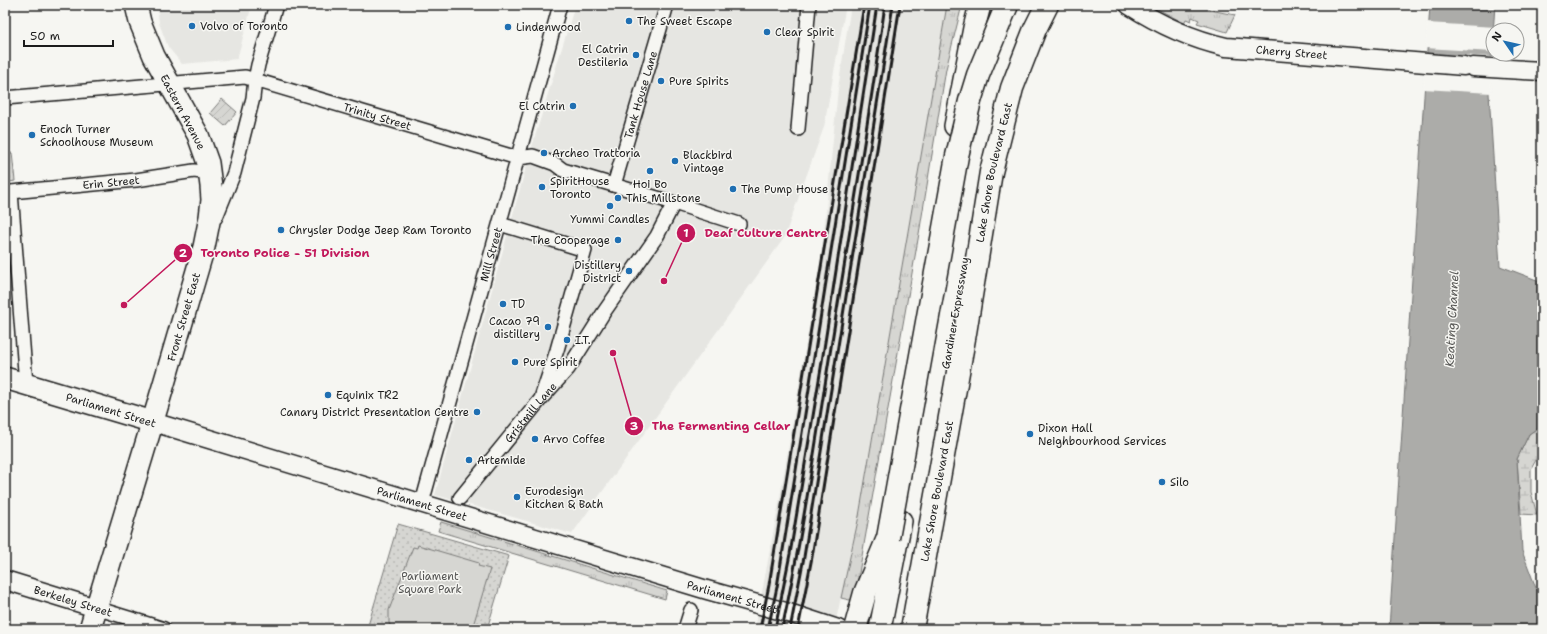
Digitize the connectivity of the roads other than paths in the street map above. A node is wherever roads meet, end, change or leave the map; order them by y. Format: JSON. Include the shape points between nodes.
{"nodes":[{"id":1,"x":136,"y":5,"type":"edge"},
{"id":2,"x":276,"y":5,"type":"edge"},
{"id":3,"x":560,"y":5,"type":"edge"},
{"id":4,"x":667,"y":5,"type":"edge"},
{"id":5,"x":809,"y":5,"type":"edge"},
{"id":6,"x":980,"y":5,"type":"edge"},
{"id":7,"x":1007,"y":5,"type":"edge"},
{"id":8,"x":1036,"y":5,"type":"edge"},
{"id":9,"x":1047,"y":5,"type":"edge"},
{"id":10,"x":1129,"y":5,"type":"edge"},
{"id":11,"x":1542,"y":71,"type":"edge"},
{"id":12,"x":254,"y":80,"type":"junction"},
{"id":13,"x":169,"y":83,"type":"junction"},
{"id":14,"x":5,"y":98,"type":"edge"},
{"id":15,"x":798,"y":130,"type":"dead end"},
{"id":16,"x":518,"y":158,"type":"junction"},
{"id":17,"x":210,"y":173,"type":"junction"},
{"id":18,"x":614,"y":185,"type":"junction"},
{"id":19,"x":674,"y":203,"type":"junction"},
{"id":20,"x":500,"y":224,"type":"junction"},
{"id":21,"x":739,"y":224,"type":"dead end"},
{"id":22,"x":204,"y":246,"type":"junction"},
{"id":23,"x":5,"y":378,"type":"edge"},
{"id":24,"x":26,"y":384,"type":"junction"},
{"id":25,"x":540,"y":400,"type":"junction"},
{"id":26,"x":153,"y":422,"type":"junction"},
{"id":27,"x":460,"y":498,"type":"dead end"},
{"id":28,"x":422,"y":503,"type":"junction"},
{"id":29,"x":888,"y":538,"type":"junction"},
{"id":30,"x":5,"y":580,"type":"edge"},
{"id":31,"x":96,"y":608,"type":"junction"},
{"id":32,"x":691,"y":610,"type":"dead end"},
{"id":33,"x":90,"y":629,"type":"edge"},
{"id":34,"x":164,"y":629,"type":"edge"},
{"id":35,"x":685,"y":629,"type":"edge"},
{"id":36,"x":838,"y":629,"type":"edge"},
{"id":37,"x":855,"y":629,"type":"edge"},
{"id":38,"x":871,"y":629,"type":"edge"},
{"id":39,"x":880,"y":629,"type":"edge"},
{"id":40,"x":901,"y":629,"type":"edge"},
{"id":41,"x":912,"y":629,"type":"edge"}],
"edges":[{"from":1,"to":13,"type":"main road","name":"Eastern Avenue","via":[[154,56]]},
{"from":2,"to":12,"type":"street","name":"Front Street East"},
{"from":3,"to":16,"type":"street","name":"Mill Street"},
{"from":4,"to":18,"type":"street","name":"Tank House Lane"},
{"from":5,"to":15,"type":"street"},
{"from":6,"to":39,"type":"main road","via":[[960,96],[943,201],[936,322]]},
{"from":7,"to":29,"type":"highway","bridge":true,"via":[[978,75],[957,156]]},
{"from":8,"to":40,"type":"highway","name":"Gardiner Expressway","via":[[1004,79],[977,185]]},
{"from":9,"to":41,"type":"highway","name":"Lake Shore Boulevard East","via":[[1012,88],[991,172],[964,341]]},
{"from":10,"to":11,"type":"main road","name":"Cherry Street","via":[[1178,32],[1226,47],[1416,64]]},
{"from":12,"to":13,"type":"street","name":"Trinity Street","via":[[238,77]]},
{"from":12,"to":16,"type":"street","name":"Trinity Street"},
{"from":12,"to":22,"type":"street","name":"Front Street East","via":[[253,98],[234,173]]},
{"from":13,"to":14,"type":"street","name":"Trinity Street"},
{"from":13,"to":17,"type":"main road","name":"Eastern Avenue","via":[[198,135]]},
{"from":16,"to":18,"type":"street","name":"Trinity Street","via":[[533,156],[555,164],[563,170]]},
{"from":16,"to":20,"type":"street","name":"Mill Street"},
{"from":17,"to":22,"type":"main road","name":"Eastern Avenue","via":[[212,200]]},
{"from":17,"to":24,"type":"street","name":"Erin Street","via":[[194,171],[136,180],[11,192]]},
{"from":18,"to":19,"type":"street","name":"Trinity Street"},
{"from":19,"to":21,"type":"street","name":"Trinity Street"},
{"from":19,"to":25,"type":"street","name":"Gristmill Lane","via":[[657,236],[568,369]]},
{"from":20,"to":25,"type":"street","via":[[585,250]]},
{"from":20,"to":28,"type":"street","name":"Mill Street"},
{"from":22,"to":26,"type":"main road","name":"Front Street East"},
{"from":23,"to":24,"type":"main road","name":"Parliament Street"},
{"from":24,"to":26,"type":"main road","name":"Parliament Street"},
{"from":25,"to":27,"type":"street","name":"Gristmill Lane"},
{"from":26,"to":28,"type":"main road","name":"Parliament Street"},
{"from":26,"to":31,"type":"main road","name":"Front Street East"},
{"from":28,"to":36,"type":"main road","name":"Parliament Street"},
{"from":29,"to":37,"type":"highway","via":[[865,593]]},
{"from":29,"to":38,"type":"highway"},
{"from":30,"to":31,"type":"main road","name":"Berkeley Street"},
{"from":31,"to":33,"type":"main road","name":"Front Street East"},
{"from":31,"to":34,"type":"street","name":"Berkeley Street"},
{"from":32,"to":35,"type":"street"}]}
